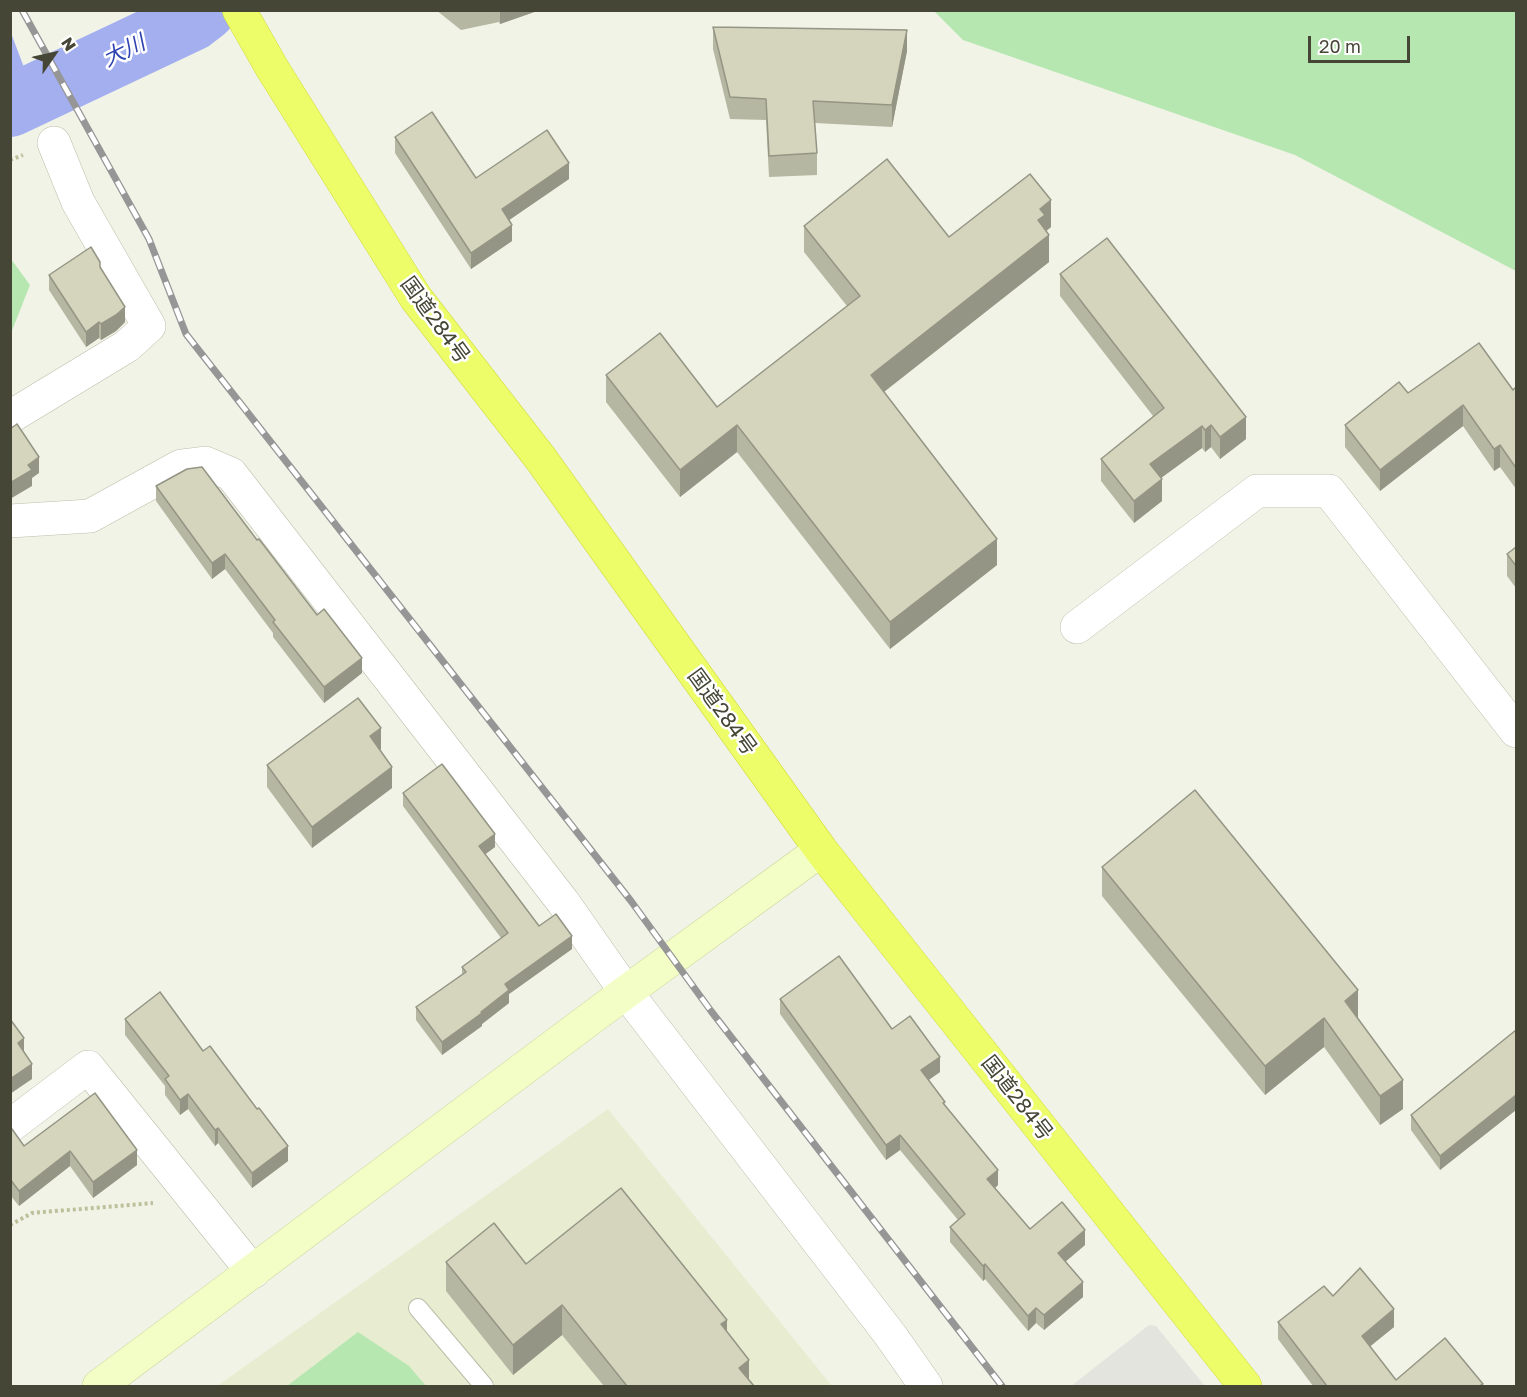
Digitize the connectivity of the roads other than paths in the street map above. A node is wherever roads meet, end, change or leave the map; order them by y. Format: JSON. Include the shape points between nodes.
{"nodes":[{"id":1,"x":239,"y":10,"type":"edge"},
{"id":2,"x":54,"y":143,"type":"dead end"},
{"id":3,"x":10,"y":417,"type":"edge"},
{"id":4,"x":10,"y":521,"type":"edge"},
{"id":5,"x":1077,"y":627,"type":"dead end"},
{"id":6,"x":1516,"y":731,"type":"edge"},
{"id":7,"x":821,"y":850,"type":"junction"},
{"id":8,"x":626,"y":992,"type":"junction"},
{"id":9,"x":10,"y":1126,"type":"edge"},
{"id":10,"x":253,"y":1272,"type":"junction"},
{"id":11,"x":418,"y":1308,"type":"dead end"},
{"id":12,"x":99,"y":1386,"type":"edge"},
{"id":13,"x":484,"y":1386,"type":"edge"},
{"id":14,"x":926,"y":1386,"type":"edge"},
{"id":15,"x":1245,"y":1386,"type":"edge"}],
"edges":[{"from":1,"to":7,"type":"highway","name":"国道284号","via":[[416,298],[541,459]]},
{"from":2,"to":3,"type":"street","via":[[78,202],[149,326],[127,346]]},
{"from":4,"to":8,"type":"street","via":[[90,516],[181,466],[205,463],[231,474],[563,902]]},
{"from":5,"to":6,"type":"street","via":[[1257,491],[1329,491]]},
{"from":7,"to":8,"type":"street"},
{"from":7,"to":15,"type":"highway","name":"国道284号"},
{"from":8,"to":10,"type":"street"},
{"from":8,"to":14,"type":"street"},
{"from":9,"to":10,"type":"street","via":[[88,1067]]},
{"from":10,"to":12,"type":"street"},
{"from":11,"to":13,"type":"lane"}]}
